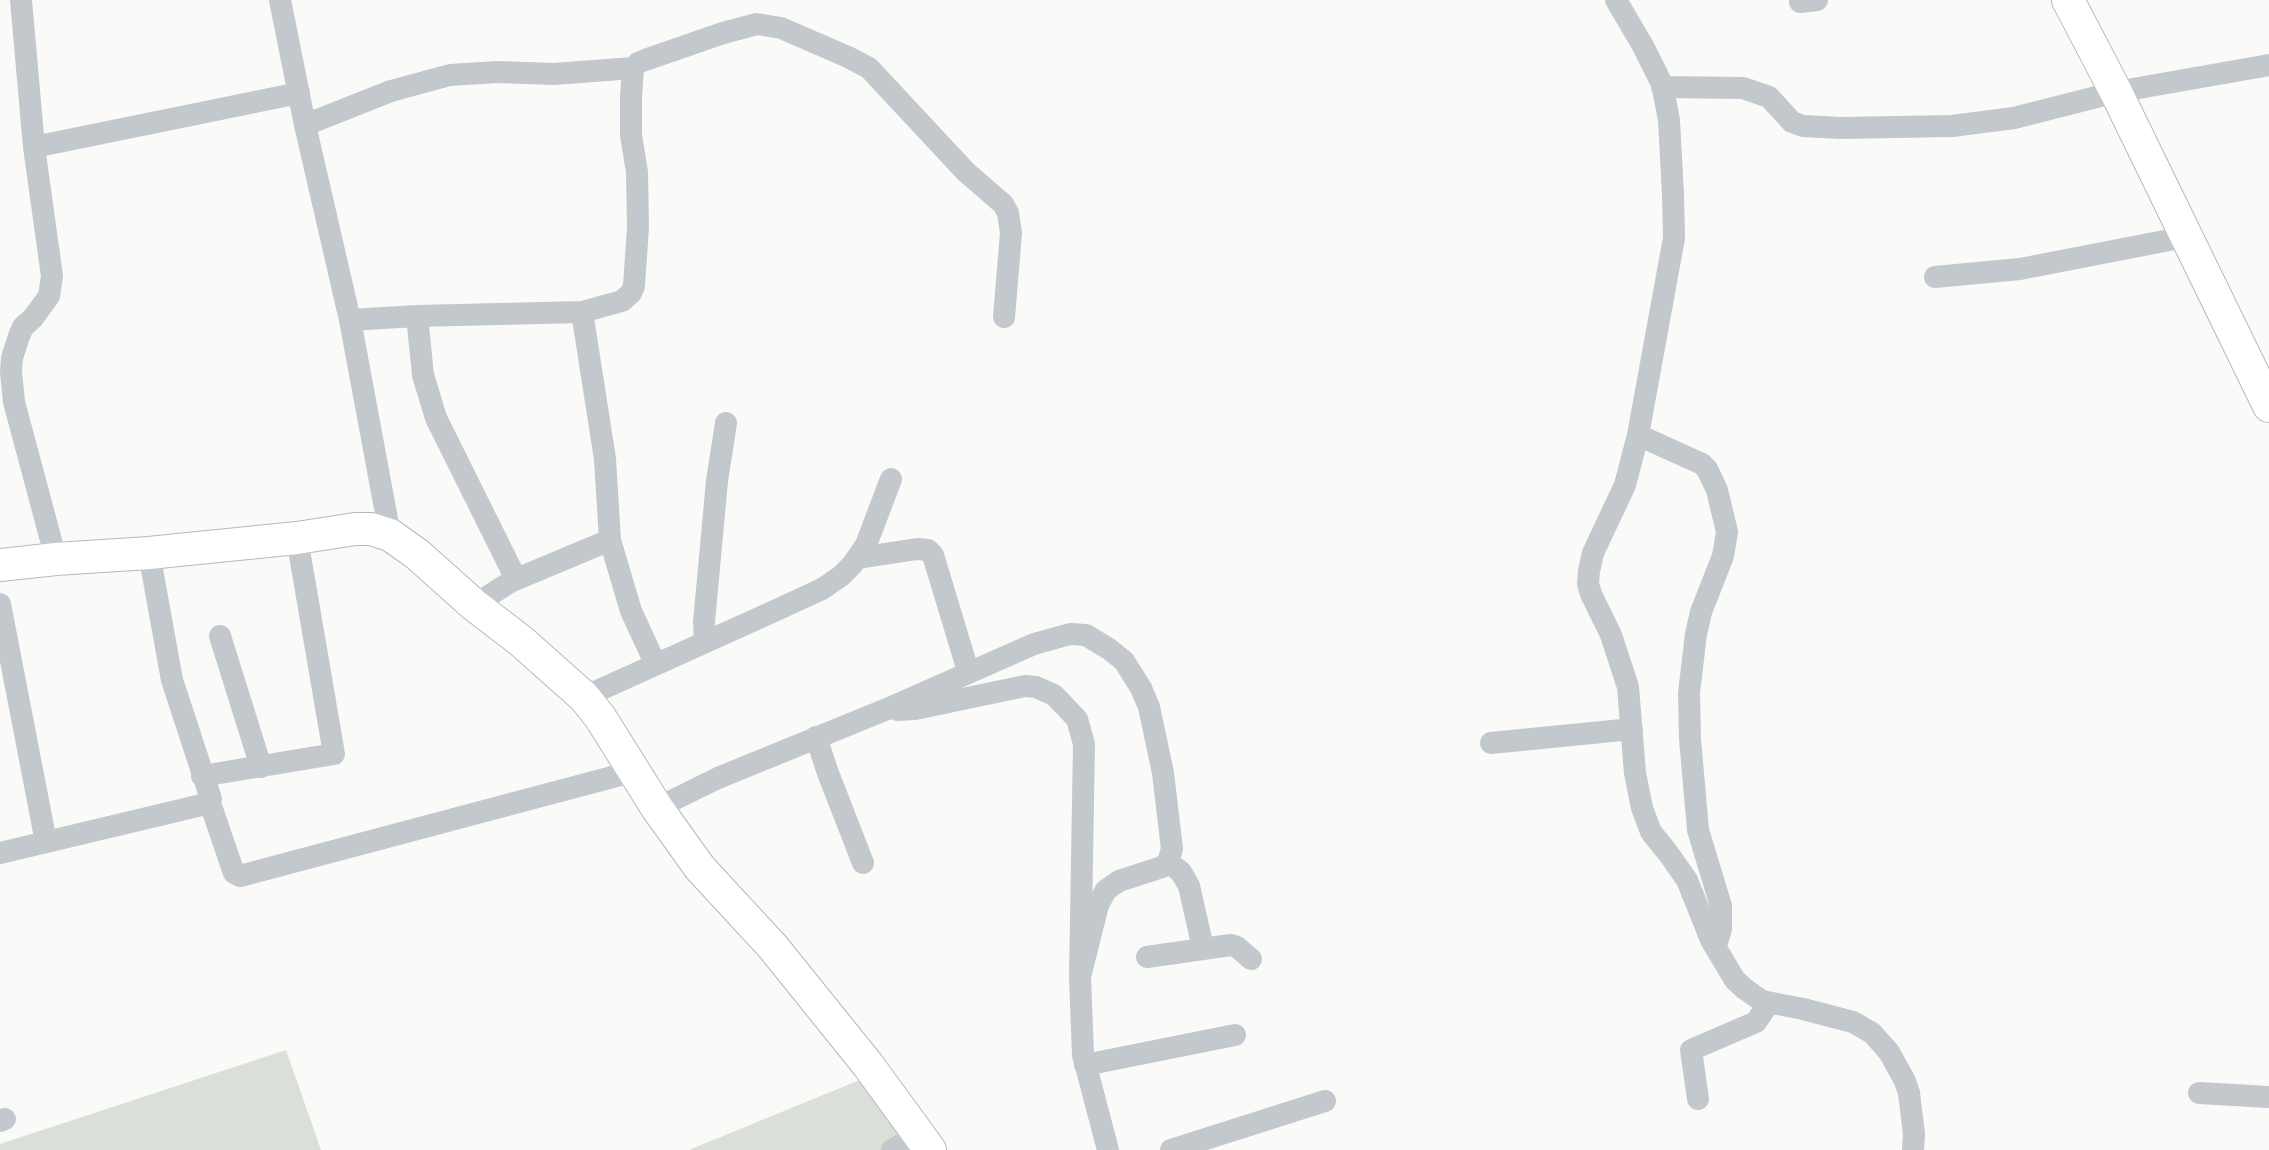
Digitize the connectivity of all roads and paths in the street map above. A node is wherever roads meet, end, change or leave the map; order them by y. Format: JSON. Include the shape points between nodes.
{"nodes":[{"id":1,"x":21,"y":0,"type":"edge"},
{"id":2,"x":280,"y":0,"type":"edge"},
{"id":3,"x":1616,"y":0,"type":"edge"},
{"id":4,"x":2068,"y":0,"type":"edge"},
{"id":5,"x":2269,"y":65,"type":"edge"},
{"id":6,"x":633,"y":68,"type":"junction"},
{"id":7,"x":1662,"y":87,"type":"junction"},
{"id":8,"x":2116,"y":92,"type":"junction"},
{"id":9,"x":299,"y":93,"type":"junction"},
{"id":10,"x":305,"y":125,"type":"junction"},
{"id":11,"x":34,"y":147,"type":"junction"},
{"id":12,"x":2185,"y":237,"type":"junction"},
{"id":13,"x":1935,"y":277,"type":"dead end"},
{"id":14,"x":582,"y":312,"type":"junction"},
{"id":15,"x":417,"y":316,"type":"junction"},
{"id":16,"x":1004,"y":317,"type":"dead end"},
{"id":17,"x":350,"y":320,"type":"junction"},
{"id":18,"x":2269,"y":406,"type":"edge"},
{"id":19,"x":726,"y":423,"type":"dead end"},
{"id":20,"x":1638,"y":435,"type":"junction"},
{"id":21,"x":891,"y":479,"type":"dead end"},
{"id":22,"x":390,"y":535,"type":"junction"},
{"id":23,"x":297,"y":538,"type":"junction"},
{"id":24,"x":610,"y":540,"type":"junction"},
{"id":25,"x":150,"y":553,"type":"junction"},
{"id":26,"x":858,"y":558,"type":"junction"},
{"id":27,"x":56,"y":559,"type":"junction"},
{"id":28,"x":0,"y":565,"type":"edge"},
{"id":29,"x":516,"y":579,"type":"junction"},
{"id":30,"x":0,"y":604,"type":"edge"},
{"id":31,"x":474,"y":605,"type":"junction"},
{"id":32,"x":220,"y":636,"type":"dead end"},
{"id":33,"x":705,"y":641,"type":"junction"},
{"id":34,"x":656,"y":663,"type":"junction"},
{"id":35,"x":968,"y":671,"type":"junction"},
{"id":36,"x":584,"y":697,"type":"junction"},
{"id":37,"x":887,"y":709,"type":"junction"},
{"id":38,"x":1632,"y":729,"type":"junction"},
{"id":39,"x":816,"y":737,"type":"junction"},
{"id":40,"x":1491,"y":743,"type":"dead end"},
{"id":41,"x":261,"y":767,"type":"junction"},
{"id":42,"x":635,"y":771,"type":"junction"},
{"id":43,"x":202,"y":776,"type":"junction"},
{"id":44,"x":210,"y":803,"type":"junction"},
{"id":45,"x":657,"y":808,"type":"junction"},
{"id":46,"x":46,"y":842,"type":"junction"},
{"id":47,"x":0,"y":853,"type":"edge"},
{"id":48,"x":1168,"y":862,"type":"junction"},
{"id":49,"x":864,"y":863,"type":"dead end"},
{"id":50,"x":1716,"y":946,"type":"junction"},
{"id":51,"x":1203,"y":948,"type":"junction"},
{"id":52,"x":1147,"y":957,"type":"dead end"},
{"id":53,"x":1251,"y":959,"type":"dead end"},
{"id":54,"x":1080,"y":976,"type":"junction"},
{"id":55,"x":1769,"y":1003,"type":"junction"},
{"id":56,"x":1235,"y":1035,"type":"dead end"},
{"id":57,"x":1085,"y":1065,"type":"junction"},
{"id":58,"x":2199,"y":1093,"type":"dead end"},
{"id":59,"x":2269,"y":1097,"type":"edge"},
{"id":60,"x":1698,"y":1099,"type":"dead end"},
{"id":61,"x":1325,"y":1101,"type":"dead end"},
{"id":62,"x":914,"y":1145,"type":"edge"},
{"id":63,"x":1108,"y":1150,"type":"edge"},
{"id":64,"x":1171,"y":1150,"type":"edge"},
{"id":65,"x":1913,"y":1150,"type":"edge"}],
"edges":[{"from":1,"to":11,"type":"street"},
{"from":2,"to":9,"type":"street"},
{"from":3,"to":7,"type":"street"},
{"from":4,"to":8,"type":"street"},
{"from":5,"to":8,"type":"street"},
{"from":6,"to":10,"type":"street","via":[[450,75],[390,91]]},
{"from":6,"to":14,"type":"street","via":[[631,126],[638,227],[634,286],[622,301]]},
{"from":6,"to":16,"type":"street","via":[[645,60],[757,24],[781,28],[869,68],[1008,213],[1011,233]]},
{"from":7,"to":8,"type":"street","via":[[1743,88],[1769,97],[1797,125],[1841,128],[1993,122]]},
{"from":7,"to":20,"type":"street","via":[[1669,120],[1674,237]]},
{"from":8,"to":12,"type":"street"},
{"from":9,"to":10,"type":"street"},
{"from":9,"to":11,"type":"street"},
{"from":10,"to":17,"type":"street"},
{"from":11,"to":27,"type":"street","via":[[51,285],[49,296],[23,327],[11,372],[14,402]]},
{"from":12,"to":13,"type":"street","via":[[2020,269]]},
{"from":12,"to":18,"type":"street"},
{"from":14,"to":15,"type":"street"},
{"from":14,"to":24,"type":"street","via":[[605,459]]},
{"from":15,"to":17,"type":"street"},
{"from":15,"to":29,"type":"street","via":[[423,375],[436,418]]},
{"from":17,"to":22,"type":"street"},
{"from":19,"to":33,"type":"street","via":[[716,493]]},
{"from":20,"to":38,"type":"street","via":[[1625,485],[1593,553],[1588,584],[1623,667]]},
{"from":20,"to":50,"type":"street","via":[[1707,469],[1717,490],[1727,532],[1723,556],[1701,612],[1689,693],[1689,739],[1698,830],[1721,906]]},
{"from":21,"to":26,"type":"street","via":[[872,535]]},
{"from":22,"to":23,"type":"street","via":[[371,529]]},
{"from":22,"to":31,"type":"street"},
{"from":23,"to":25,"type":"street"},
{"from":23,"to":41,"type":"street","via":[[334,754]]},
{"from":24,"to":29,"type":"street"},
{"from":24,"to":34,"type":"street","via":[[631,610]]},
{"from":25,"to":27,"type":"street"},
{"from":25,"to":43,"type":"street","via":[[172,680]]},
{"from":26,"to":33,"type":"street","via":[[822,589]]},
{"from":26,"to":35,"type":"street","via":[[917,549],[933,555]]},
{"from":27,"to":28,"type":"street"},
{"from":29,"to":31,"type":"street"},
{"from":30,"to":46,"type":"street"},
{"from":31,"to":36,"type":"street"},
{"from":32,"to":41,"type":"street"},
{"from":33,"to":34,"type":"street"},
{"from":34,"to":36,"type":"street"},
{"from":35,"to":37,"type":"street"},
{"from":35,"to":48,"type":"street","via":[[1070,634],[1086,635],[1124,661],[1149,707],[1170,823],[1172,849]]},
{"from":36,"to":42,"type":"street"},
{"from":37,"to":39,"type":"street"},
{"from":37,"to":54,"type":"street","via":[[915,709],[1025,686],[1054,695],[1077,719],[1084,744]]},
{"from":38,"to":40,"type":"street"},
{"from":38,"to":50,"type":"street","via":[[1635,773],[1645,821],[1687,880]]},
{"from":39,"to":45,"type":"street"},
{"from":39,"to":49,"type":"street"},
{"from":41,"to":43,"type":"street"},
{"from":42,"to":44,"type":"street","via":[[240,876],[234,873]]},
{"from":42,"to":45,"type":"street"},
{"from":43,"to":44,"type":"street"},
{"from":44,"to":46,"type":"street"},
{"from":45,"to":62,"type":"street","via":[[700,868],[773,947],[868,1065]]},
{"from":46,"to":47,"type":"street"},
{"from":48,"to":51,"type":"street","via":[[1181,872],[1189,886]]},
{"from":48,"to":54,"type":"street","via":[[1155,871],[1119,880],[1106,890],[1098,905]]},
{"from":50,"to":55,"type":"street","via":[[1735,980]]},
{"from":51,"to":52,"type":"street"},
{"from":51,"to":53,"type":"street","via":[[1231,945]]},
{"from":54,"to":57,"type":"street"},
{"from":55,"to":60,"type":"street","via":[[1756,1022],[1691,1050]]},
{"from":55,"to":65,"type":"street","via":[[1853,1022],[1877,1038],[1905,1081]]},
{"from":56,"to":57,"type":"street"},
{"from":57,"to":63,"type":"street"},
{"from":58,"to":59,"type":"street"},
{"from":61,"to":64,"type":"street"}]}
